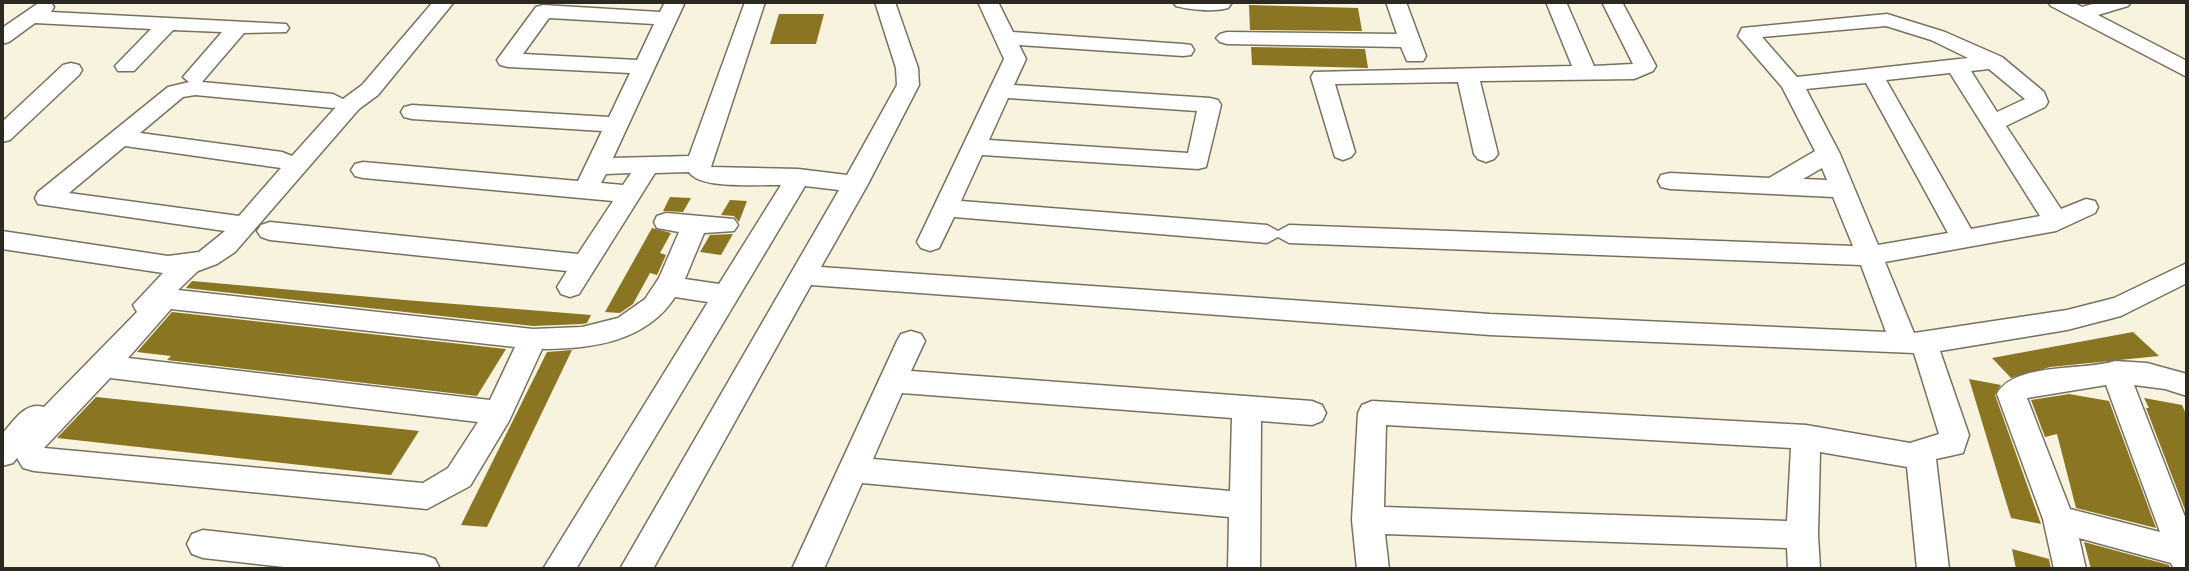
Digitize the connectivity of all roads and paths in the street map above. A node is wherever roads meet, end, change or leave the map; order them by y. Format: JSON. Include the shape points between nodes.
{"nodes":[{"id":1,"x":51,"y":2,"type":"edge"},
{"id":2,"x":444,"y":2,"type":"edge"},
{"id":3,"x":755,"y":2,"type":"edge"},
{"id":4,"x":885,"y":2,"type":"edge"},
{"id":5,"x":988,"y":2,"type":"edge"},
{"id":6,"x":1183,"y":2,"type":"edge"},
{"id":7,"x":1396,"y":2,"type":"edge"},
{"id":8,"x":1556,"y":2,"type":"edge"},
{"id":9,"x":1612,"y":2,"type":"edge"},
{"id":10,"x":2058,"y":2,"type":"edge"},
{"id":11,"x":2121,"y":2,"type":"edge"},
{"id":12,"x":1221,"y":4,"type":"dead end"},
{"id":13,"x":671,"y":10,"type":"edge"},
{"id":14,"x":2089,"y":11,"type":"dead end"},
{"id":15,"x":31,"y":17,"type":"junction"},
{"id":16,"x":168,"y":23,"type":"junction"},
{"id":17,"x":239,"y":26,"type":"junction"},
{"id":18,"x":279,"y":28,"type":"dead end"},
{"id":19,"x":4,"y":35,"type":"edge"},
{"id":20,"x":1227,"y":37,"type":"dead end"},
{"id":21,"x":1005,"y":38,"type":"junction"},
{"id":22,"x":1409,"y":41,"type":"junction"},
{"id":23,"x":1182,"y":50,"type":"dead end"},
{"id":24,"x":1994,"y":62,"type":"junction"},
{"id":25,"x":126,"y":66,"type":"dead end"},
{"id":26,"x":644,"y":67,"type":"junction"},
{"id":27,"x":1957,"y":67,"type":"junction"},
{"id":28,"x":71,"y":70,"type":"dead end"},
{"id":29,"x":2187,"y":70,"type":"edge"},
{"id":30,"x":1586,"y":73,"type":"junction"},
{"id":31,"x":1467,"y":74,"type":"junction"},
{"id":32,"x":1424,"y":76,"type":"junction"},
{"id":33,"x":1873,"y":76,"type":"junction"},
{"id":34,"x":194,"y":77,"type":"dead end"},
{"id":35,"x":1792,"y":84,"type":"junction"},
{"id":36,"x":1000,"y":91,"type":"junction"},
{"id":37,"x":333,"y":101,"type":"dead end"},
{"id":38,"x":412,"y":112,"type":"dead end"},
{"id":39,"x":1993,"y":123,"type":"junction"},
{"id":40,"x":617,"y":125,"type":"junction"},
{"id":41,"x":2,"y":135,"type":"edge"},
{"id":42,"x":121,"y":138,"type":"junction"},
{"id":43,"x":974,"y":147,"type":"junction"},
{"id":44,"x":1343,"y":152,"type":"dead end"},
{"id":45,"x":1486,"y":154,"type":"dead end"},
{"id":46,"x":1828,"y":154,"type":"junction"},
{"id":47,"x":282,"y":160,"type":"dead end"},
{"id":48,"x":698,"y":164,"type":"junction"},
{"id":49,"x":598,"y":166,"type":"junction"},
{"id":50,"x":647,"y":167,"type":"junction"},
{"id":51,"x":363,"y":170,"type":"dead end"},
{"id":52,"x":803,"y":177,"type":"junction"},
{"id":53,"x":1670,"y":181,"type":"dead end"},
{"id":54,"x":850,"y":183,"type":"junction"},
{"id":55,"x":1771,"y":187,"type":"junction"},
{"id":56,"x":1840,"y":189,"type":"junction"},
{"id":57,"x":586,"y":190,"type":"junction"},
{"id":58,"x":628,"y":194,"type":"junction"},
{"id":59,"x":2086,"y":207,"type":"dead end"},
{"id":60,"x":946,"y":208,"type":"junction"},
{"id":61,"x":666,"y":222,"type":"dead end"},
{"id":62,"x":2056,"y":222,"type":"junction"},
{"id":63,"x":695,"y":224,"type":"junction"},
{"id":64,"x":244,"y":225,"type":"junction"},
{"id":65,"x":725,"y":225,"type":"dead end"},
{"id":66,"x":270,"y":232,"type":"dead end"},
{"id":67,"x":2,"y":240,"type":"edge"},
{"id":68,"x":1965,"y":240,"type":"junction"},
{"id":69,"x":930,"y":242,"type":"dead end"},
{"id":70,"x":1870,"y":256,"type":"junction"},
{"id":71,"x":189,"y":264,"type":"junction"},
{"id":72,"x":586,"y":264,"type":"junction"},
{"id":73,"x":2187,"y":272,"type":"edge"},
{"id":74,"x":803,"y":275,"type":"junction"},
{"id":75,"x":666,"y":286,"type":"junction"},
{"id":76,"x":570,"y":287,"type":"dead end"},
{"id":77,"x":726,"y":295,"type":"junction"},
{"id":78,"x":159,"y":298,"type":"junction"},
{"id":79,"x":533,"y":339,"type":"junction"},
{"id":80,"x":911,"y":341,"type":"dead end"},
{"id":81,"x":1914,"y":343,"type":"junction"},
{"id":82,"x":104,"y":366,"type":"junction"},
{"id":83,"x":2115,"y":372,"type":"junction"},
{"id":84,"x":893,"y":381,"type":"junction"},
{"id":85,"x":2187,"y":385,"type":"edge"},
{"id":86,"x":1247,"y":408,"type":"junction"},
{"id":87,"x":499,"y":413,"type":"junction"},
{"id":88,"x":1312,"y":413,"type":"dead end"},
{"id":89,"x":1806,"y":437,"type":"junction"},
{"id":90,"x":2,"y":454,"type":"edge"},
{"id":91,"x":1920,"y":457,"type":"junction"},
{"id":92,"x":853,"y":470,"type":"junction"},
{"id":93,"x":1245,"y":505,"type":"junction"},
{"id":94,"x":2059,"y":519,"type":"junction"},
{"id":95,"x":1367,"y":520,"type":"junction"},
{"id":96,"x":1802,"y":535,"type":"junction"},
{"id":97,"x":203,"y":544,"type":"dead end"},
{"id":98,"x":2186,"y":556,"type":"edge"},
{"id":99,"x":298,"y":562,"type":"edge"},
{"id":100,"x":421,"y":569,"type":"edge"},
{"id":101,"x":559,"y":569,"type":"edge"},
{"id":102,"x":636,"y":569,"type":"edge"},
{"id":103,"x":808,"y":569,"type":"edge"},
{"id":104,"x":1244,"y":569,"type":"edge"},
{"id":105,"x":1373,"y":569,"type":"edge"},
{"id":106,"x":1804,"y":569,"type":"edge"},
{"id":107,"x":1933,"y":569,"type":"edge"},
{"id":108,"x":2070,"y":569,"type":"edge"}],
"edges":[{"from":1,"to":15,"type":"street"},
{"from":2,"to":64,"type":"street","via":[[370,90],[351,104]]},
{"from":3,"to":48,"type":"street"},
{"from":4,"to":54,"type":"street","via":[[907,68],[908,85]]},
{"from":5,"to":21,"type":"street"},
{"from":6,"to":12,"type":"street"},
{"from":7,"to":22,"type":"street"},
{"from":8,"to":30,"type":"street"},
{"from":9,"to":30,"type":"street","via":[[1645,66],[1634,72]]},
{"from":10,"to":29,"type":"street"},
{"from":11,"to":14,"type":"street"},
{"from":13,"to":26,"type":"street"},
{"from":13,"to":26,"type":"street","via":[[543,11],[508,60]]},
{"from":15,"to":16,"type":"street"},
{"from":15,"to":19,"type":"street"},
{"from":16,"to":17,"type":"street"},
{"from":16,"to":25,"type":"street"},
{"from":17,"to":18,"type":"street"},
{"from":17,"to":34,"type":"street"},
{"from":20,"to":22,"type":"street"},
{"from":21,"to":23,"type":"street"},
{"from":21,"to":36,"type":"street","via":[[1015,59]]},
{"from":22,"to":32,"type":"street"},
{"from":24,"to":27,"type":"street"},
{"from":24,"to":35,"type":"street","via":[[1938,36],[1887,20],[1749,33]]},
{"from":24,"to":39,"type":"street","via":[[2037,102]]},
{"from":26,"to":40,"type":"street"},
{"from":27,"to":33,"type":"street"},
{"from":27,"to":39,"type":"street"},
{"from":28,"to":41,"type":"street"},
{"from":30,"to":31,"type":"street"},
{"from":31,"to":32,"type":"street"},
{"from":31,"to":45,"type":"street"},
{"from":32,"to":44,"type":"street","via":[[1322,77]]},
{"from":33,"to":35,"type":"street"},
{"from":33,"to":68,"type":"street"},
{"from":35,"to":46,"type":"street"},
{"from":36,"to":43,"type":"street"},
{"from":36,"to":43,"type":"street","via":[[1210,105],[1198,161]]},
{"from":37,"to":42,"type":"street","via":[[189,89],[176,92]]},
{"from":38,"to":40,"type":"street"},
{"from":39,"to":62,"type":"street"},
{"from":40,"to":49,"type":"street"},
{"from":42,"to":47,"type":"street"},
{"from":42,"to":64,"type":"street","via":[[47,198]]},
{"from":43,"to":60,"type":"street"},
{"from":46,"to":55,"type":"street"},
{"from":46,"to":56,"type":"street"},
{"from":48,"to":50,"type":"street"},
{"from":48,"to":52,"type":"street","via":[[706,176]]},
{"from":49,"to":50,"type":"street"},
{"from":49,"to":57,"type":"street"},
{"from":50,"to":58,"type":"street"},
{"from":51,"to":57,"type":"street"},
{"from":52,"to":54,"type":"street"},
{"from":52,"to":77,"type":"street"},
{"from":53,"to":55,"type":"street"},
{"from":54,"to":74,"type":"street"},
{"from":55,"to":56,"type":"street"},
{"from":56,"to":70,"type":"street"},
{"from":57,"to":58,"type":"street"},
{"from":58,"to":72,"type":"street"},
{"from":59,"to":62,"type":"street"},
{"from":60,"to":69,"type":"street"},
{"from":60,"to":70,"type":"street","via":[[1278,234]]},
{"from":61,"to":63,"type":"street"},
{"from":62,"to":68,"type":"street"},
{"from":63,"to":65,"type":"street"},
{"from":63,"to":75,"type":"street"},
{"from":64,"to":71,"type":"street","via":[[226,246]]},
{"from":66,"to":72,"type":"street"},
{"from":67,"to":71,"type":"street","via":[[168,265]]},
{"from":68,"to":70,"type":"street"},
{"from":70,"to":81,"type":"street"},
{"from":71,"to":78,"type":"street"},
{"from":72,"to":76,"type":"street"},
{"from":73,"to":81,"type":"street","via":[[2121,306],[2067,320]]},
{"from":74,"to":81,"type":"street","via":[[1341,313],[1783,340]]},
{"from":74,"to":102,"type":"street"},
{"from":75,"to":77,"type":"street"},
{"from":75,"to":79,"type":"street","via":[[655,305],[617,330],[584,339]]},
{"from":77,"to":101,"type":"street"},
{"from":78,"to":79,"type":"street"},
{"from":78,"to":82,"type":"street"},
{"from":78,"to":90,"type":"street","via":[[73,374]]},
{"from":79,"to":87,"type":"street"},
{"from":80,"to":84,"type":"street"},
{"from":81,"to":91,"type":"street","via":[[1955,440],[1922,450]]},
{"from":82,"to":87,"type":"street"},
{"from":82,"to":87,"type":"street","via":[[33,438],[28,451],[34,460],[427,496],[459,477]]},
{"from":83,"to":85,"type":"street","via":[[2154,373]]},
{"from":83,"to":94,"type":"street","via":[[2023,386],[2011,394]]},
{"from":83,"to":98,"type":"street"},
{"from":84,"to":86,"type":"street"},
{"from":84,"to":92,"type":"street"},
{"from":86,"to":88,"type":"street"},
{"from":86,"to":93,"type":"street"},
{"from":89,"to":91,"type":"street"},
{"from":89,"to":95,"type":"street","via":[[1372,412]]},
{"from":89,"to":96,"type":"street"},
{"from":91,"to":107,"type":"street"},
{"from":92,"to":93,"type":"street"},
{"from":92,"to":103,"type":"street"},
{"from":93,"to":104,"type":"street"},
{"from":94,"to":98,"type":"street"},
{"from":94,"to":108,"type":"street"},
{"from":95,"to":96,"type":"street"},
{"from":95,"to":105,"type":"street"},
{"from":96,"to":106,"type":"street"},
{"from":97,"to":99,"type":"street"},
{"from":99,"to":100,"type":"street"}]}
